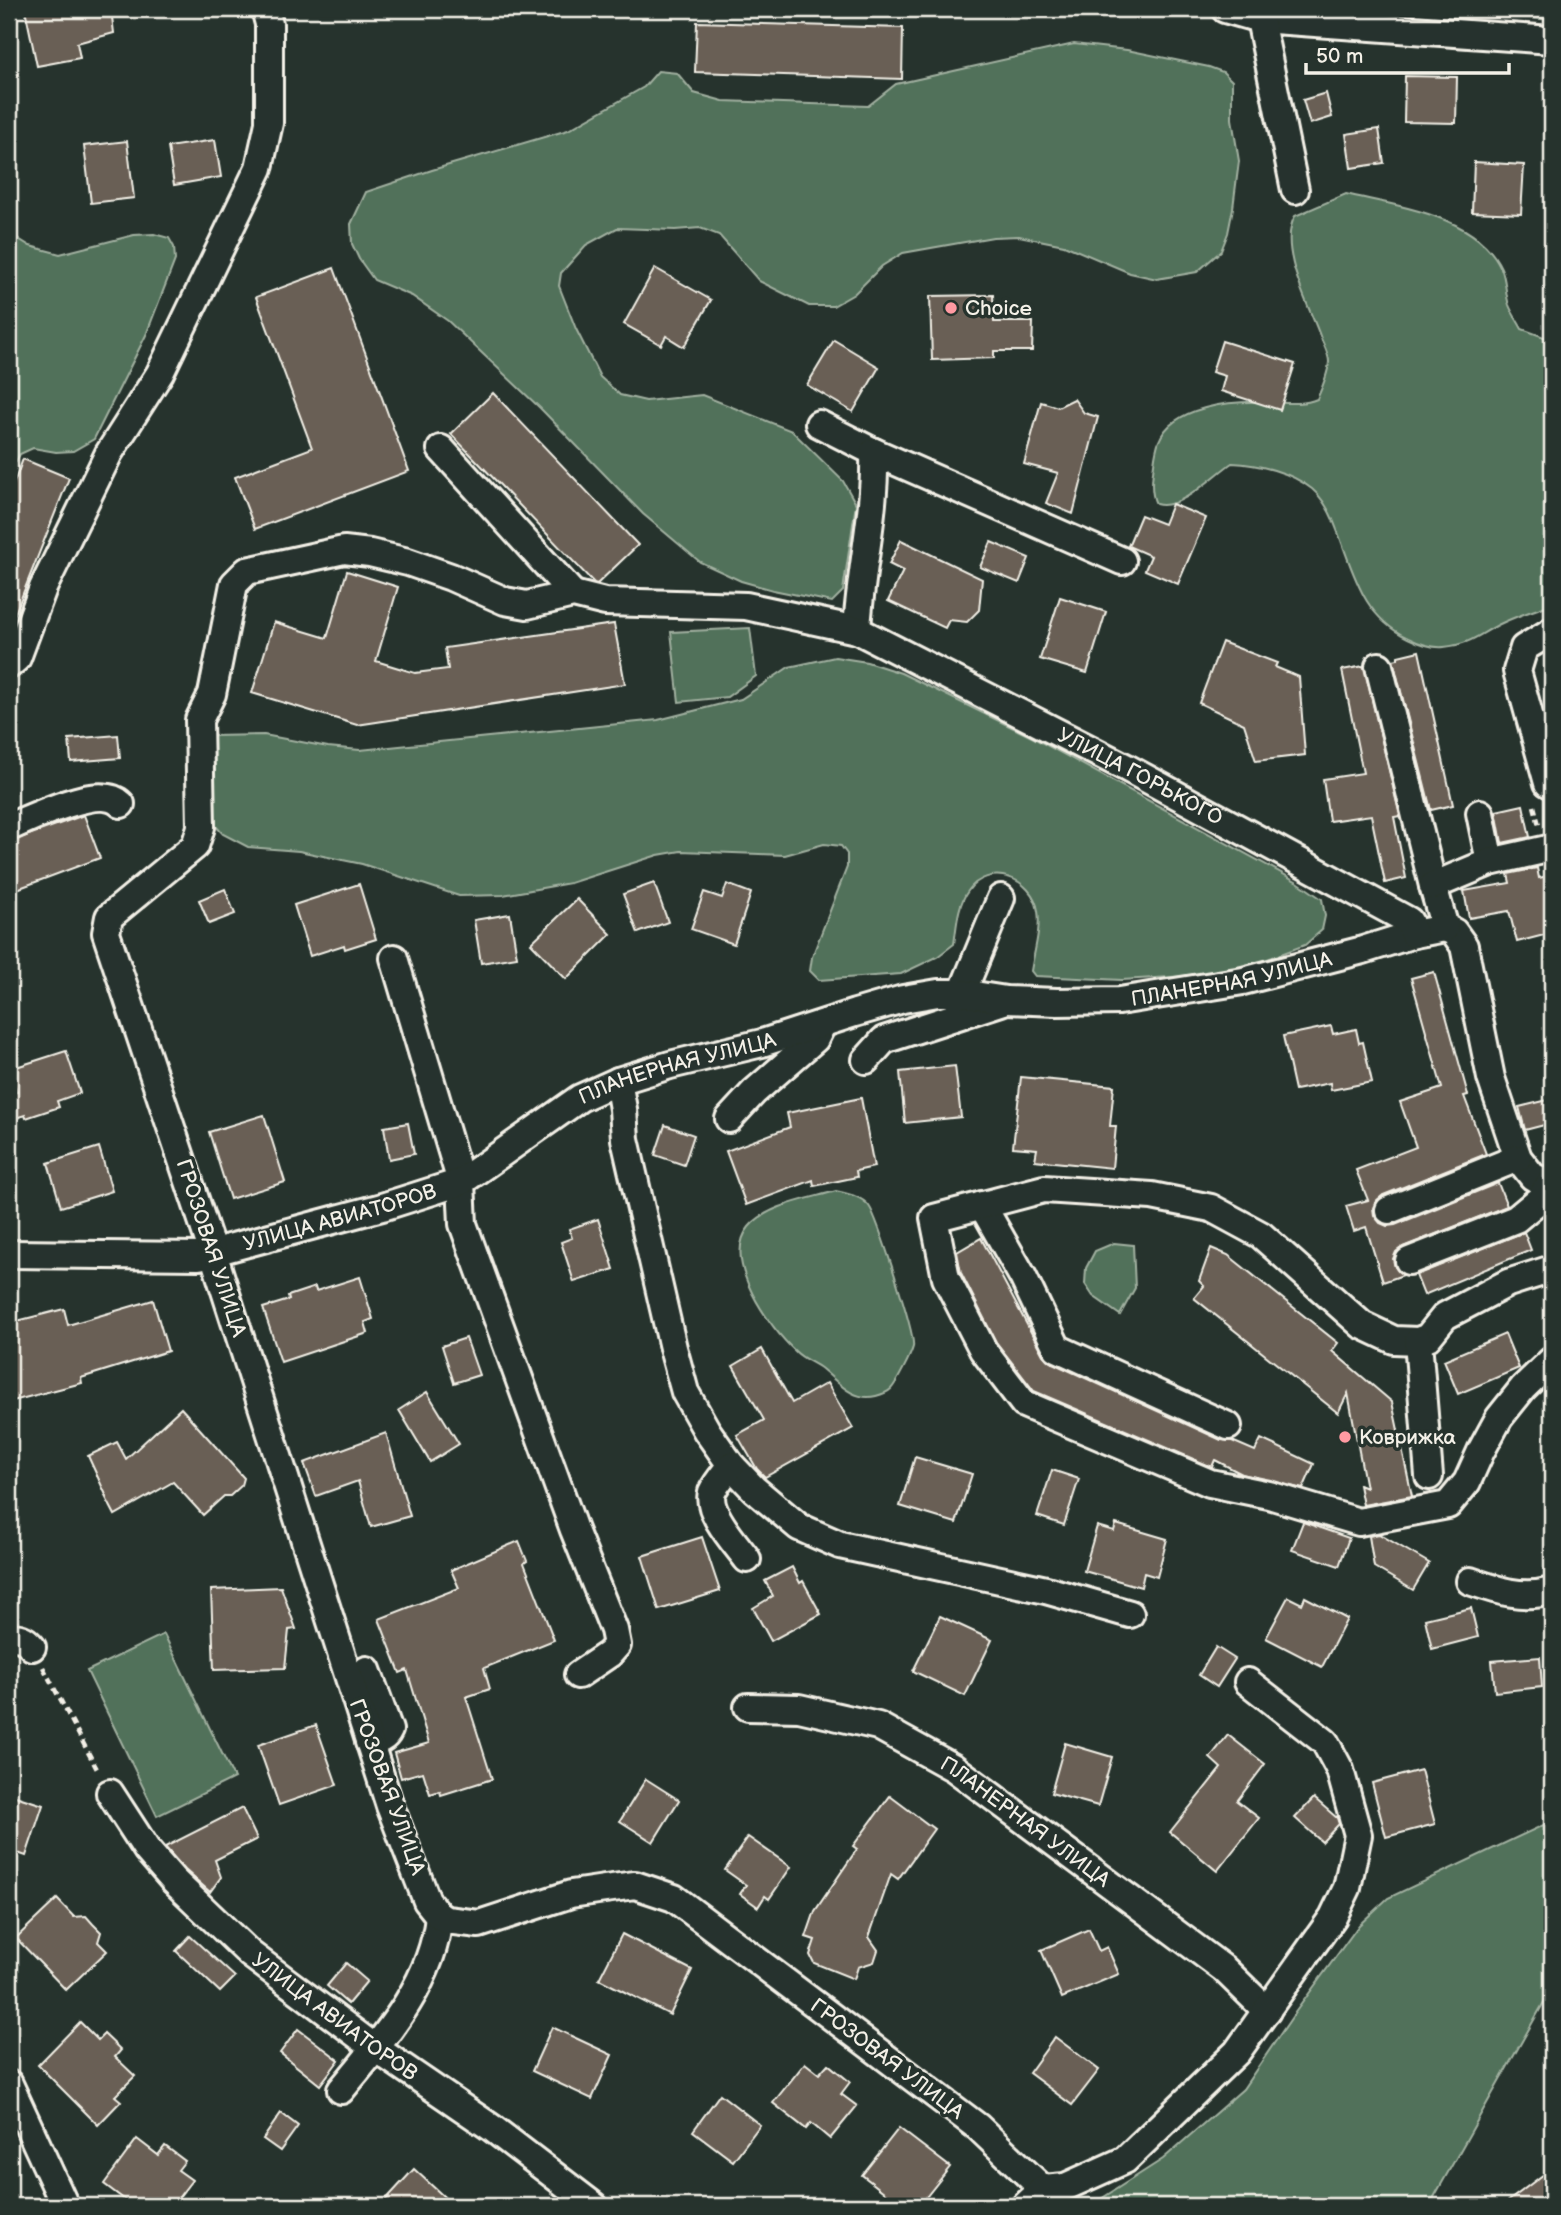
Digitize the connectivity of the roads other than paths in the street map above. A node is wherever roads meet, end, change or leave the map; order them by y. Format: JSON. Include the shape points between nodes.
{"nodes":[{"id":1,"x":265,"y":9,"type":"edge"},
{"id":2,"x":1225,"y":9,"type":"edge"},
{"id":3,"x":1260,"y":19,"type":"junction"},
{"id":4,"x":1552,"y":40,"type":"edge"},
{"id":5,"x":1295,"y":190,"type":"dead end"},
{"id":6,"x":819,"y":424,"type":"dead end"},
{"id":7,"x":441,"y":449,"type":"dead end"},
{"id":8,"x":874,"y":452,"type":"junction"},
{"id":9,"x":1122,"y":561,"type":"dead end"},
{"id":10,"x":573,"y":594,"type":"junction"},
{"id":11,"x":857,"y":630,"type":"junction"},
{"id":12,"x":1552,"y":631,"type":"edge"},
{"id":13,"x":9,"y":665,"type":"edge"},
{"id":14,"x":1379,"y":666,"type":"dead end"},
{"id":15,"x":1552,"y":785,"type":"edge"},
{"id":16,"x":121,"y":804,"type":"dead end"},
{"id":17,"x":1480,"y":813,"type":"dead end"},
{"id":18,"x":9,"y":827,"type":"edge"},
{"id":19,"x":1552,"y":848,"type":"edge"},
{"id":20,"x":1490,"y":862,"type":"junction"},
{"id":21,"x":1433,"y":886,"type":"junction"},
{"id":22,"x":1001,"y":898,"type":"dead end"},
{"id":23,"x":1445,"y":928,"type":"junction"},
{"id":24,"x":1414,"y":934,"type":"junction"},
{"id":25,"x":394,"y":958,"type":"dead end"},
{"id":26,"x":962,"y":993,"type":"junction"},
{"id":27,"x":1006,"y":1000,"type":"junction"},
{"id":28,"x":822,"y":1024,"type":"junction"},
{"id":29,"x":866,"y":1060,"type":"dead end"},
{"id":30,"x":618,"y":1081,"type":"junction"},
{"id":31,"x":729,"y":1119,"type":"dead end"},
{"id":32,"x":1518,"y":1158,"type":"junction"},
{"id":33,"x":461,"y":1182,"type":"junction"},
{"id":34,"x":1550,"y":1184,"type":"edge"},
{"id":35,"x":982,"y":1205,"type":"junction"},
{"id":36,"x":1389,"y":1210,"type":"dead end"},
{"id":37,"x":213,"y":1253,"type":"junction"},
{"id":38,"x":9,"y":1254,"type":"edge"},
{"id":39,"x":1409,"y":1261,"type":"dead end"},
{"id":40,"x":1552,"y":1269,"type":"edge"},
{"id":41,"x":1418,"y":1341,"type":"junction"},
{"id":42,"x":1552,"y":1360,"type":"edge"},
{"id":43,"x":1227,"y":1426,"type":"dead end"},
{"id":44,"x":731,"y":1465,"type":"junction"},
{"id":45,"x":1429,"y":1476,"type":"dead end"},
{"id":46,"x":747,"y":1559,"type":"dead end"},
{"id":47,"x":1470,"y":1581,"type":"dead end"},
{"id":48,"x":1552,"y":1591,"type":"edge"},
{"id":49,"x":1130,"y":1614,"type":"dead end"},
{"id":50,"x":367,"y":1670,"type":"dead end"},
{"id":51,"x":578,"y":1675,"type":"dead end"},
{"id":52,"x":1248,"y":1682,"type":"dead end"},
{"id":53,"x":748,"y":1707,"type":"dead end"},
{"id":54,"x":369,"y":1742,"type":"junction"},
{"id":55,"x":110,"y":1793,"type":"road end"},
{"id":56,"x":439,"y":1916,"type":"junction"},
{"id":57,"x":1267,"y":2011,"type":"junction"},
{"id":58,"x":375,"y":2048,"type":"junction"},
{"id":59,"x":9,"y":2084,"type":"edge"},
{"id":60,"x":341,"y":2090,"type":"dead end"},
{"id":61,"x":1034,"y":2198,"type":"edge"},
{"id":62,"x":65,"y":2206,"type":"edge"},
{"id":63,"x":594,"y":2206,"type":"edge"}],
"edges":[{"from":1,"to":13,"type":"street","via":[[269,123],[259,168],[160,373],[109,453],[43,588],[17,658]]},
{"from":2,"to":3,"type":"street"},
{"from":3,"to":4,"type":"street"},
{"from":3,"to":5,"type":"street"},
{"from":6,"to":8,"type":"street"},
{"from":7,"to":10,"type":"street"},
{"from":8,"to":9,"type":"street"},
{"from":8,"to":11,"type":"street"},
{"from":10,"to":11,"type":"street","name":"УЛИЦА ГОРЬКОГО","via":[[604,602],[746,606]]},
{"from":10,"to":37,"type":"street","name":"ГРОЗОВАЯ УЛИЦА","via":[[527,605],[505,601],[408,562],[344,550],[247,572],[234,584],[212,694],[198,720],[201,827],[195,846],[109,917],[106,933]]},
{"from":11,"to":24,"type":"street","name":"УЛИЦА ГОРЬКОГО","via":[[1127,768],[1409,921]]},
{"from":12,"to":15,"type":"street","via":[[1524,648],[1517,671],[1544,771]]},
{"from":14,"to":21,"type":"street"},
{"from":16,"to":18,"type":"street","via":[[116,798],[77,800]]},
{"from":17,"to":20,"type":"street"},
{"from":19,"to":20,"type":"street"},
{"from":20,"to":21,"type":"street"},
{"from":21,"to":23,"type":"street"},
{"from":22,"to":26,"type":"street"},
{"from":23,"to":24,"type":"street","name":"ПЛАНЕРНАЯ УЛИЦА"},
{"from":23,"to":32,"type":"street","via":[[1464,946],[1491,1078]]},
{"from":24,"to":27,"type":"street","name":"ПЛАНЕРНАЯ УЛИЦА","via":[[1256,977],[1185,991],[1119,1001]]},
{"from":25,"to":33,"type":"street"},
{"from":26,"to":27,"type":"street","name":"ПЛАНЕРНАЯ УЛИЦА"},
{"from":26,"to":28,"type":"street","name":"ПЛАНЕРНАЯ УЛИЦА","via":[[903,999]]},
{"from":27,"to":29,"type":"street","via":[[884,1040]]},
{"from":28,"to":30,"type":"street","name":"ПЛАНЕРНАЯ УЛИЦА"},
{"from":28,"to":31,"type":"street","via":[[815,1039]]},
{"from":30,"to":33,"type":"street","name":"ПЛАНЕРНАЯ УЛИЦА","via":[[580,1098]]},
{"from":30,"to":44,"type":"street","via":[[625,1139],[685,1392]]},
{"from":32,"to":34,"type":"street","via":[[1533,1177]]},
{"from":32,"to":36,"type":"street"},
{"from":33,"to":37,"type":"street","name":"УЛИЦА АВИАТОРОВ"},
{"from":33,"to":51,"type":"street","via":[[463,1224],[614,1630],[617,1645]]},
{"from":34,"to":39,"type":"street","via":[[1516,1219]]},
{"from":35,"to":41,"type":"street","via":[[1044,1189],[1152,1196],[1211,1208],[1261,1235],[1362,1325],[1394,1340]]},
{"from":35,"to":42,"type":"street","via":[[934,1218],[946,1278],[983,1350],[1024,1404],[1210,1483],[1359,1522],[1448,1505],[1467,1482],[1499,1418]]},
{"from":35,"to":43,"type":"street","via":[[1057,1348]]},
{"from":37,"to":38,"type":"street","name":"УЛИЦА АВИАТОРОВ"},
{"from":37,"to":54,"type":"street","name":"ГРОЗОВАЯ УЛИЦА"},
{"from":40,"to":41,"type":"street","via":[[1508,1283],[1445,1316],[1428,1337]]},
{"from":41,"to":45,"type":"street"},
{"from":44,"to":46,"type":"street","via":[[712,1492],[712,1504]]},
{"from":44,"to":49,"type":"street","via":[[799,1527],[840,1545],[1046,1590]]},
{"from":47,"to":48,"type":"street","via":[[1536,1596]]},
{"from":50,"to":54,"type":"street","via":[[388,1730],[382,1739]]},
{"from":52,"to":57,"type":"street","via":[[1325,1742],[1340,1770],[1357,1835],[1347,1888],[1334,1917]]},
{"from":53,"to":57,"type":"street","name":"ПЛАНЕРНАЯ УЛИЦА","via":[[799,1708],[878,1726],[954,1768],[1224,1969]]},
{"from":54,"to":56,"type":"street","name":"ГРОЗОВАЯ УЛИЦА","via":[[427,1901]]},
{"from":55,"to":58,"type":"street","name":"УЛИЦА АВИАТОРОВ","via":[[147,1850],[221,1927]]},
{"from":56,"to":58,"type":"street","via":[[430,1957]]},
{"from":56,"to":61,"type":"street","name":"ГРОЗОВАЯ УЛИЦА","via":[[479,1924],[571,1894],[635,1885],[674,1898],[978,2127]]},
{"from":57,"to":61,"type":"street","via":[[1237,2052],[1125,2160]]},
{"from":58,"to":60,"type":"street"},
{"from":58,"to":63,"type":"street","name":"УЛИЦА АВИАТОРОВ","via":[[492,2128]]},
{"from":59,"to":62,"type":"street"}]}
